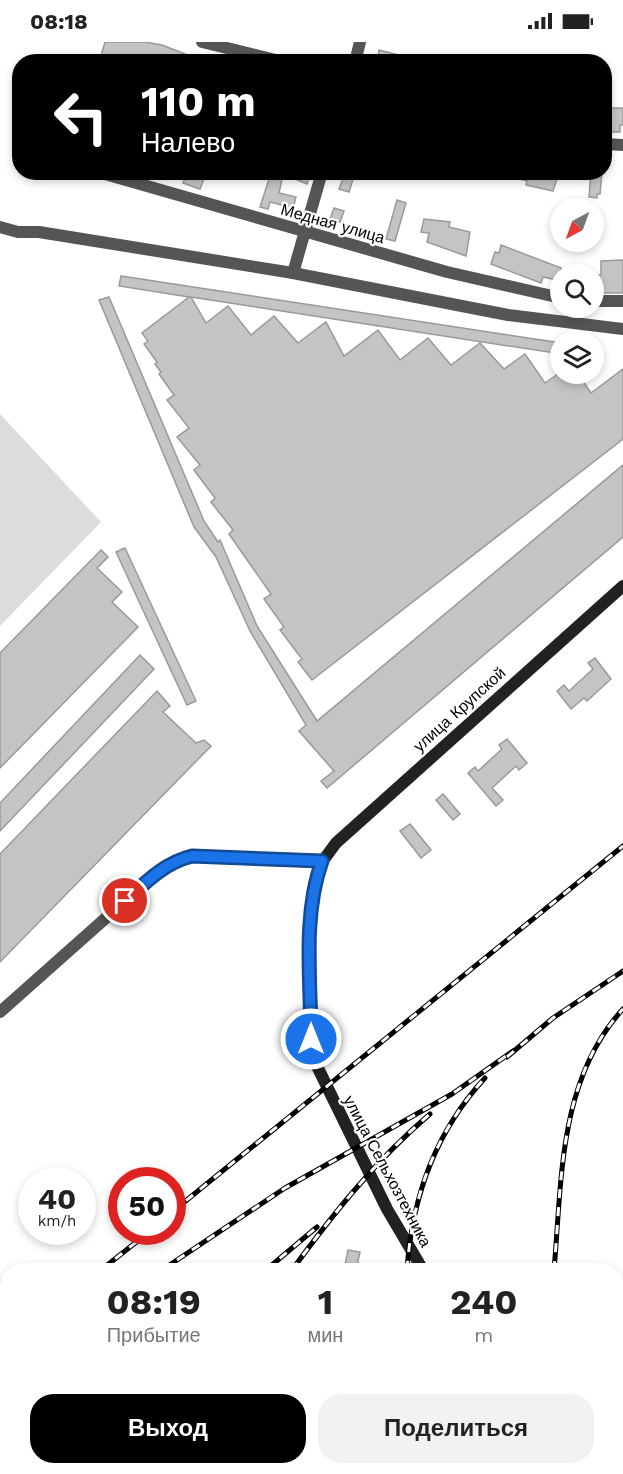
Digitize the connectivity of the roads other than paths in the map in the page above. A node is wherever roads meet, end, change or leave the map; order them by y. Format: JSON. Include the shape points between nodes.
{"nodes":[{"id":1,"x":202,"y":42,"type":"edge"},
{"id":2,"x":251,"y":54,"type":"edge"},
{"id":3,"x":126,"y":180,"type":"edge"},
{"id":4,"x":320,"y":180,"type":"edge"},
{"id":5,"x":0,"y":227,"type":"edge"},
{"id":6,"x":305,"y":232,"type":"junction"},
{"id":7,"x":293,"y":273,"type":"junction"},
{"id":8,"x":550,"y":295,"type":"edge"},
{"id":9,"x":604,"y":301,"type":"edge"},
{"id":10,"x":623,"y":301,"type":"edge"},
{"id":11,"x":623,"y":328,"type":"edge"},
{"id":12,"x":623,"y":586,"type":"edge"},
{"id":13,"x":322,"y":861,"type":"junction"},
{"id":14,"x":0,"y":1012,"type":"edge"},
{"id":15,"x":419,"y":1263,"type":"edge"}],
"edges":[{"from":1,"to":2,"type":"street"},
{"from":3,"to":6,"type":"street","name":"Медная улица"},
{"from":4,"to":6,"type":"street"},
{"from":5,"to":7,"type":"street"},
{"from":6,"to":7,"type":"street"},
{"from":6,"to":8,"type":"street","name":"Медная улица","via":[[447,272]]},
{"from":7,"to":11,"type":"street","via":[[496,313]]},
{"from":9,"to":10,"type":"street"},
{"from":12,"to":13,"type":"main road","name":"улица Крупской","via":[[382,800]]},
{"from":13,"to":14,"type":"street","via":[[192,856],[177,860],[160,869]]},
{"from":13,"to":15,"type":"main road","name":"улица Сельхозтехника","via":[[314,884],[310,929],[311,1039],[315,1062],[387,1209]]}]}
